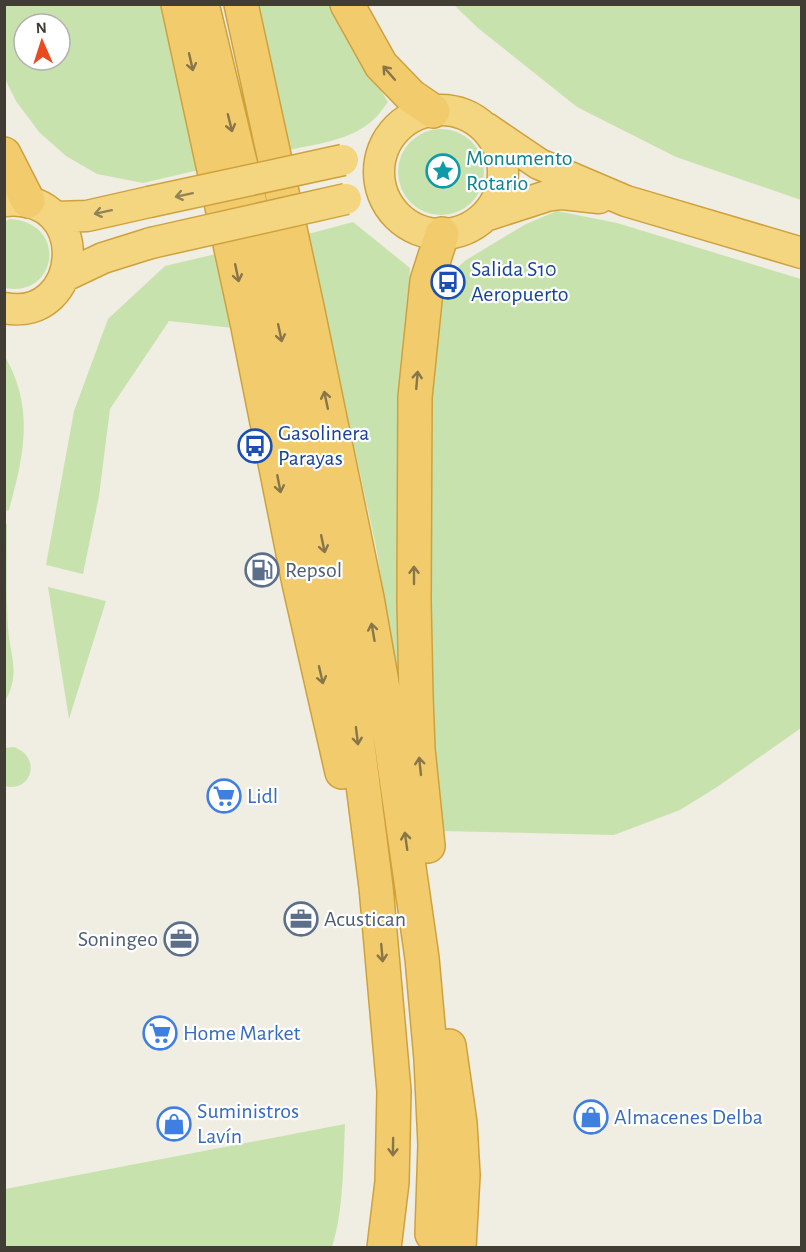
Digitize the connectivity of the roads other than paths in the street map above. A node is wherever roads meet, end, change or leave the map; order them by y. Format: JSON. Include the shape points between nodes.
{"nodes":[{"id":1,"x":178,"y":4,"type":"edge"},
{"id":2,"x":202,"y":4,"type":"edge"},
{"id":3,"x":241,"y":4,"type":"edge"},
{"id":4,"x":347,"y":4,"type":"edge"},
{"id":5,"x":433,"y":111,"type":"junction"},
{"id":6,"x":481,"y":125,"type":"junction"},
{"id":7,"x":385,"y":147,"type":"junction"},
{"id":8,"x":4,"y":154,"type":"edge"},
{"id":9,"x":385,"y":197,"type":"junction"},
{"id":10,"x":626,"y":201,"type":"junction"},
{"id":11,"x":29,"y":206,"type":"edge"},
{"id":12,"x":485,"y":216,"type":"junction"},
{"id":13,"x":442,"y":234,"type":"junction"},
{"id":14,"x":801,"y":253,"type":"edge"},
{"id":15,"x":65,"y":276,"type":"junction"},
{"id":16,"x":4,"y":308,"type":"edge"},
{"id":17,"x":375,"y":873,"type":"junction"},
{"id":18,"x":440,"y":1243,"type":"edge"},
{"id":19,"x":384,"y":1248,"type":"edge"}],
"edges":[{"from":1,"to":17,"type":"highway","one_way":true,"via":[[353,823]]},
{"from":2,"to":17,"type":"highway","one_way":true,"via":[[276,312],[336,606]]},
{"from":18,"to":3,"type":"highway","one_way":true,"via":[[422,958],[387,710],[363,575]]},
{"from":5,"to":4,"type":"highway","one_way":true,"via":[[411,96],[381,64]]},
{"from":5,"to":6,"type":"highway","via":[[458,113]]},
{"from":5,"to":7,"type":"highway","via":[[404,123]]},
{"from":6,"to":10,"type":"highway","via":[[539,164]]},
{"from":6,"to":12,"type":"highway","via":[[497,145],[503,170],[499,195]]},
{"from":7,"to":9,"type":"highway","via":[[380,172]]},
{"from":7,"to":11,"type":"highway","one_way":true,"bridge":true,"via":[[343,160],[87,216]]},
{"from":8,"to":11,"type":"highway"},
{"from":9,"to":13,"type":"highway","via":[[392,210],[414,228]]},
{"from":9,"to":15,"type":"highway","bridge":true,"via":[[346,199],[152,243],[103,258]]},
{"from":10,"to":12,"type":"highway","via":[[547,196]]},
{"from":10,"to":14,"type":"highway"},
{"from":11,"to":15,"type":"highway","via":[[63,228],[69,246]]},
{"from":12,"to":13,"type":"highway","via":[[458,232]]},
{"from":18,"to":13,"type":"highway","one_way":true,"via":[[447,1176],[450,1059],[418,749],[414,601],[416,397],[427,281]]},
{"from":15,"to":16,"type":"highway","via":[[45,300],[22,308]]},
{"from":17,"to":19,"type":"highway","one_way":true,"via":[[394,1091],[392,1182]]}]}
